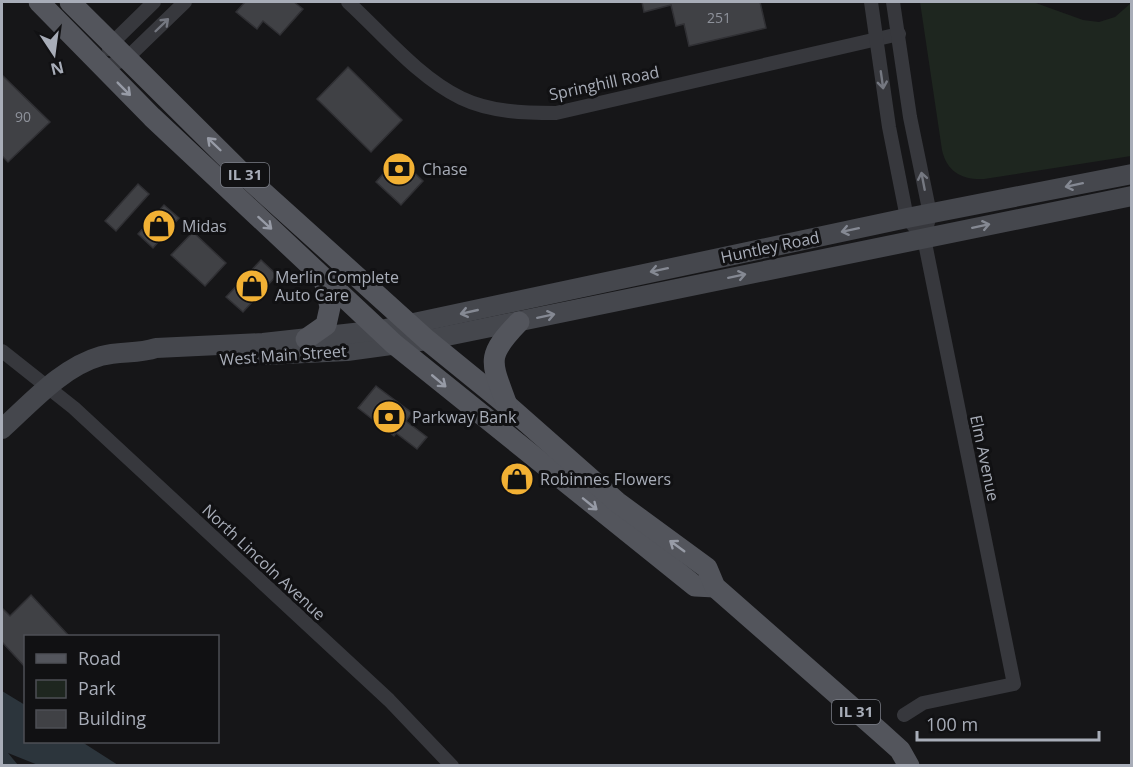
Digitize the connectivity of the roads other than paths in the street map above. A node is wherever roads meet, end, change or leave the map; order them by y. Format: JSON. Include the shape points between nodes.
{"nodes":[{"id":1,"x":39,"y":2,"type":"edge"},
{"id":2,"x":70,"y":2,"type":"edge"},
{"id":3,"x":154,"y":2,"type":"edge"},
{"id":4,"x":185,"y":2,"type":"edge"},
{"id":5,"x":348,"y":2,"type":"edge"},
{"id":6,"x":871,"y":2,"type":"edge"},
{"id":7,"x":893,"y":2,"type":"edge"},
{"id":8,"x":898,"y":34,"type":"junction"},
{"id":9,"x":876,"y":39,"type":"junction"},
{"id":10,"x":111,"y":44,"type":"junction"},
{"id":11,"x":126,"y":59,"type":"junction"},
{"id":12,"x":103,"y":68,"type":"junction"},
{"id":13,"x":1131,"y":174,"type":"edge"},
{"id":14,"x":1131,"y":196,"type":"edge"},
{"id":15,"x":930,"y":214,"type":"junction"},
{"id":16,"x":907,"y":218,"type":"junction"},
{"id":17,"x":924,"y":238,"type":"junction"},
{"id":18,"x":324,"y":280,"type":"junction"},
{"id":19,"x":519,"y":322,"type":"junction"},
{"id":20,"x":410,"y":325,"type":"junction"},
{"id":21,"x":388,"y":337,"type":"junction"},
{"id":22,"x":306,"y":339,"type":"junction"},
{"id":23,"x":427,"y":340,"type":"junction"},
{"id":24,"x":2,"y":351,"type":"edge"},
{"id":25,"x":141,"y":353,"type":"junction"},
{"id":26,"x":49,"y":387,"type":"junction"},
{"id":27,"x":507,"y":405,"type":"junction"},
{"id":28,"x":2,"y":429,"type":"edge"},
{"id":29,"x":715,"y":587,"type":"junction"},
{"id":30,"x":904,"y":715,"type":"dead end"},
{"id":31,"x":452,"y":765,"type":"edge"},
{"id":32,"x":909,"y":765,"type":"edge"}],
"edges":[{"from":1,"to":12,"type":"main road"},
{"from":2,"to":10,"type":"main road","number":"IL 31"},
{"from":3,"to":10,"type":"street"},
{"from":11,"to":4,"type":"street","one_way":true},
{"from":5,"to":9,"type":"street","name":"Springhill Road","via":[[440,86],[484,106],[531,113],[556,112]]},
{"from":6,"to":9,"type":"street","name":"Elm Avenue"},
{"from":7,"to":8,"type":"street","name":"Elm Avenue"},
{"from":8,"to":9,"type":"street","name":"Springhill Road"},
{"from":15,"to":8,"type":"street","name":"Elm Avenue","one_way":true},
{"from":9,"to":16,"type":"street","name":"Elm Avenue","one_way":true},
{"from":10,"to":11,"type":"main road","number":"IL 31"},
{"from":10,"to":12,"type":"street"},
{"from":11,"to":12,"type":"street"},
{"from":20,"to":11,"type":"main road","number":"IL 31","one_way":true,"via":[[250,180]]},
{"from":12,"to":18,"type":"main road","one_way":true},
{"from":13,"to":15,"type":"street","name":"Huntley Road","one_way":true},
{"from":17,"to":14,"type":"street","name":"Huntley Road","one_way":true},
{"from":15,"to":16,"type":"street","name":"Huntley Road"},
{"from":15,"to":17,"type":"street","name":"Elm Avenue"},
{"from":16,"to":17,"type":"street","name":"Elm Avenue"},
{"from":16,"to":20,"type":"street","name":"Huntley Road","one_way":true},
{"from":19,"to":17,"type":"street","name":"Huntley Road","one_way":true},
{"from":17,"to":30,"type":"street","name":"Elm Avenue","via":[[1014,684],[923,703]]},
{"from":18,"to":21,"type":"main road"},
{"from":18,"to":22,"type":"main road","via":[[330,307],[326,326]]},
{"from":19,"to":23,"type":"street","name":"Huntley Road"},
{"from":19,"to":27,"type":"main road","via":[[497,345],[494,368]]},
{"from":20,"to":21,"type":"street","name":"West Main Street"},
{"from":20,"to":23,"type":"main road","number":"IL 31"},
{"from":21,"to":22,"type":"street","name":"West Main Street"},
{"from":21,"to":23,"type":"street","name":"West Main Street"},
{"from":21,"to":25,"type":"street","name":"West Main Street","via":[[347,351],[214,359],[156,359]]},
{"from":21,"to":29,"type":"main road","one_way":true,"via":[[694,586]]},
{"from":22,"to":25,"type":"street","name":"West Main Street","via":[[156,348]]},
{"from":23,"to":27,"type":"main road","number":"IL 31"},
{"from":24,"to":26,"type":"street","name":"North Lincoln Avenue"},
{"from":25,"to":26,"type":"street","name":"West Main Street","via":[[97,357]]},
{"from":26,"to":28,"type":"street","name":"West Main Street"},
{"from":26,"to":31,"type":"street","name":"North Lincoln Avenue","via":[[389,700]]},
{"from":29,"to":27,"type":"main road","number":"IL 31","one_way":true,"via":[[707,568],[617,502]]},
{"from":29,"to":32,"type":"main road","number":"IL 31","via":[[900,750]]}]}
